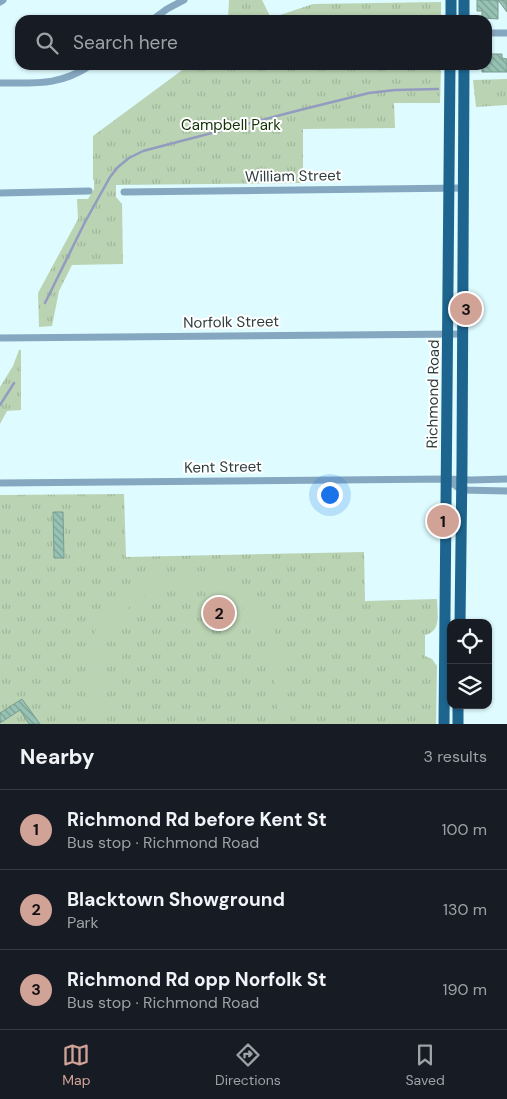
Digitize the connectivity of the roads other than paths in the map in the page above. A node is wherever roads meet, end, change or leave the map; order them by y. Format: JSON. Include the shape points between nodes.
{"nodes":[{"id":1,"x":184,"y":0,"type":"edge"},
{"id":2,"x":451,"y":0,"type":"edge"},
{"id":3,"x":464,"y":0,"type":"edge"},
{"id":4,"x":159,"y":15,"type":"edge"},
{"id":5,"x":451,"y":15,"type":"edge"},
{"id":6,"x":464,"y":15,"type":"edge"},
{"id":7,"x":492,"y":33,"type":"edge"},
{"id":8,"x":507,"y":33,"type":"edge"},
{"id":9,"x":82,"y":70,"type":"edge"},
{"id":10,"x":450,"y":70,"type":"edge"},
{"id":11,"x":464,"y":70,"type":"edge"},
{"id":12,"x":0,"y":83,"type":"edge"},
{"id":13,"x":449,"y":188,"type":"junction"},
{"id":14,"x":463,"y":188,"type":"junction"},
{"id":15,"x":89,"y":191,"type":"dead end"},
{"id":16,"x":124,"y":192,"type":"dead end"},
{"id":17,"x":0,"y":193,"type":"edge"},
{"id":18,"x":448,"y":334,"type":"junction"},
{"id":19,"x":462,"y":334,"type":"junction"},
{"id":20,"x":0,"y":338,"type":"edge"},
{"id":21,"x":447,"y":479,"type":"junction"},
{"id":22,"x":507,"y":479,"type":"edge"},
{"id":23,"x":0,"y":482,"type":"edge"},
{"id":24,"x":461,"y":484,"type":"junction"},
{"id":25,"x":507,"y":491,"type":"edge"},
{"id":26,"x":460,"y":619,"type":"edge"},
{"id":27,"x":458,"y":709,"type":"edge"},
{"id":28,"x":444,"y":724,"type":"edge"},
{"id":29,"x":458,"y":724,"type":"edge"}],
"edges":[{"from":1,"to":4,"type":"street"},
{"from":2,"to":5,"type":"main road"},
{"from":3,"to":6,"type":"main road"},
{"from":7,"to":8,"type":"street"},
{"from":9,"to":12,"type":"street","via":[[55,82]]},
{"from":10,"to":13,"type":"main road","name":"Richmond Road"},
{"from":11,"to":14,"type":"main road","name":"Richmond Road"},
{"from":13,"to":14,"type":"street","name":"William Street"},
{"from":13,"to":16,"type":"street","name":"William Street"},
{"from":13,"to":18,"type":"main road","name":"Richmond Road"},
{"from":14,"to":19,"type":"main road","name":"Richmond Road"},
{"from":15,"to":17,"type":"street"},
{"from":18,"to":19,"type":"street","name":"Norfolk Street"},
{"from":18,"to":20,"type":"street","name":"Norfolk Street"},
{"from":18,"to":21,"type":"main road","name":"Richmond Road"},
{"from":19,"to":24,"type":"main road","name":"Richmond Road"},
{"from":21,"to":23,"type":"street","name":"Kent Street"},
{"from":21,"to":24,"type":"street","name":"Kent Street"},
{"from":21,"to":24,"type":"street"},
{"from":21,"to":28,"type":"main road","name":"Richmond Road"},
{"from":22,"to":24,"type":"street","via":[[471,480]]},
{"from":24,"to":25,"type":"street"},
{"from":24,"to":26,"type":"main road","name":"Richmond Road"},
{"from":27,"to":29,"type":"main road"}]}
